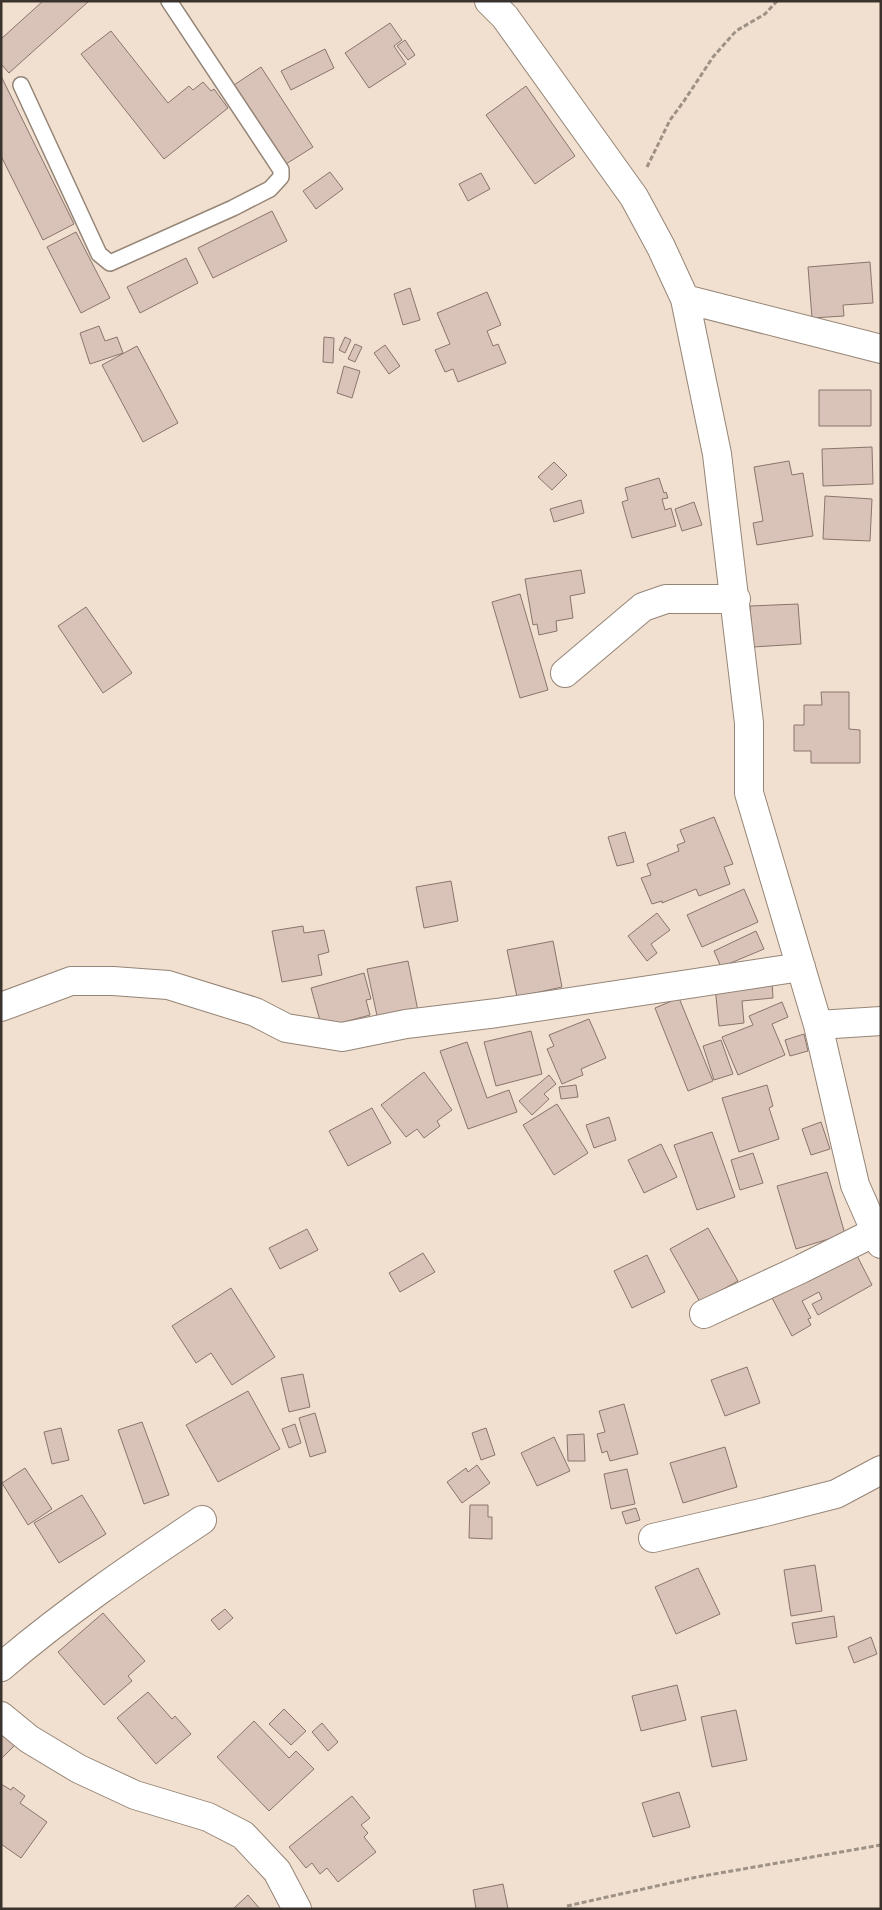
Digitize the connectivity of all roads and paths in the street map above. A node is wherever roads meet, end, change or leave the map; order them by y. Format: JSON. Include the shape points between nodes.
{"nodes":[{"id":1,"x":169,"y":1,"type":"edge"},
{"id":2,"x":489,"y":1,"type":"edge"},
{"id":3,"x":777,"y":1,"type":"edge"},
{"id":4,"x":21,"y":85,"type":"dead end"},
{"id":5,"x":634,"y":197,"type":"junction"},
{"id":6,"x":685,"y":299,"type":"junction"},
{"id":7,"x":881,"y":349,"type":"edge"},
{"id":8,"x":736,"y":599,"type":"junction"},
{"id":9,"x":565,"y":673,"type":"dead end"},
{"id":10,"x":801,"y":967,"type":"junction"},
{"id":11,"x":1,"y":1007,"type":"edge"},
{"id":12,"x":881,"y":1022,"type":"edge"},
{"id":13,"x":818,"y":1025,"type":"junction"},
{"id":14,"x":878,"y":1238,"type":"edge"},
{"id":15,"x":704,"y":1314,"type":"dead end"},
{"id":16,"x":881,"y":1470,"type":"edge"},
{"id":17,"x":202,"y":1520,"type":"dead end"},
{"id":18,"x":653,"y":1538,"type":"dead end"},
{"id":19,"x":1,"y":1667,"type":"edge"},
{"id":20,"x":1,"y":1716,"type":"edge"},
{"id":21,"x":881,"y":1845,"type":"edge"},
{"id":22,"x":567,"y":1906,"type":"dead end"},
{"id":23,"x":297,"y":1909,"type":"edge"}],
"edges":[{"from":1,"to":4,"type":"lane","via":[[281,170],[280,177],[270,189],[110,263],[99,254]]},
{"from":2,"to":5,"type":"street","via":[[505,17]]},
{"from":3,"to":5,"type":"path","via":[[765,14],[736,32],[713,57],[670,120]]},
{"from":5,"to":6,"type":"street","via":[[662,246]]},
{"from":6,"to":7,"type":"street"},
{"from":6,"to":8,"type":"street","via":[[718,454]]},
{"from":8,"to":9,"type":"street","via":[[666,599],[643,607]]},
{"from":8,"to":10,"type":"street","via":[[749,723],[749,793]]},
{"from":10,"to":11,"type":"street","via":[[406,1024],[342,1037],[286,1028],[254,1012],[168,985],[71,981]]},
{"from":10,"to":13,"type":"street"},
{"from":12,"to":13,"type":"street"},
{"from":13,"to":14,"type":"street","via":[[856,1185]]},
{"from":14,"to":15,"type":"street"},
{"from":16,"to":18,"type":"street","via":[[836,1494]]},
{"from":17,"to":19,"type":"street","via":[[45,1629]]},
{"from":20,"to":23,"type":"street","via":[[29,1739],[79,1769],[135,1795],[208,1817],[243,1835],[277,1871]]},
{"from":21,"to":22,"type":"path","via":[[697,1877]]}]}
